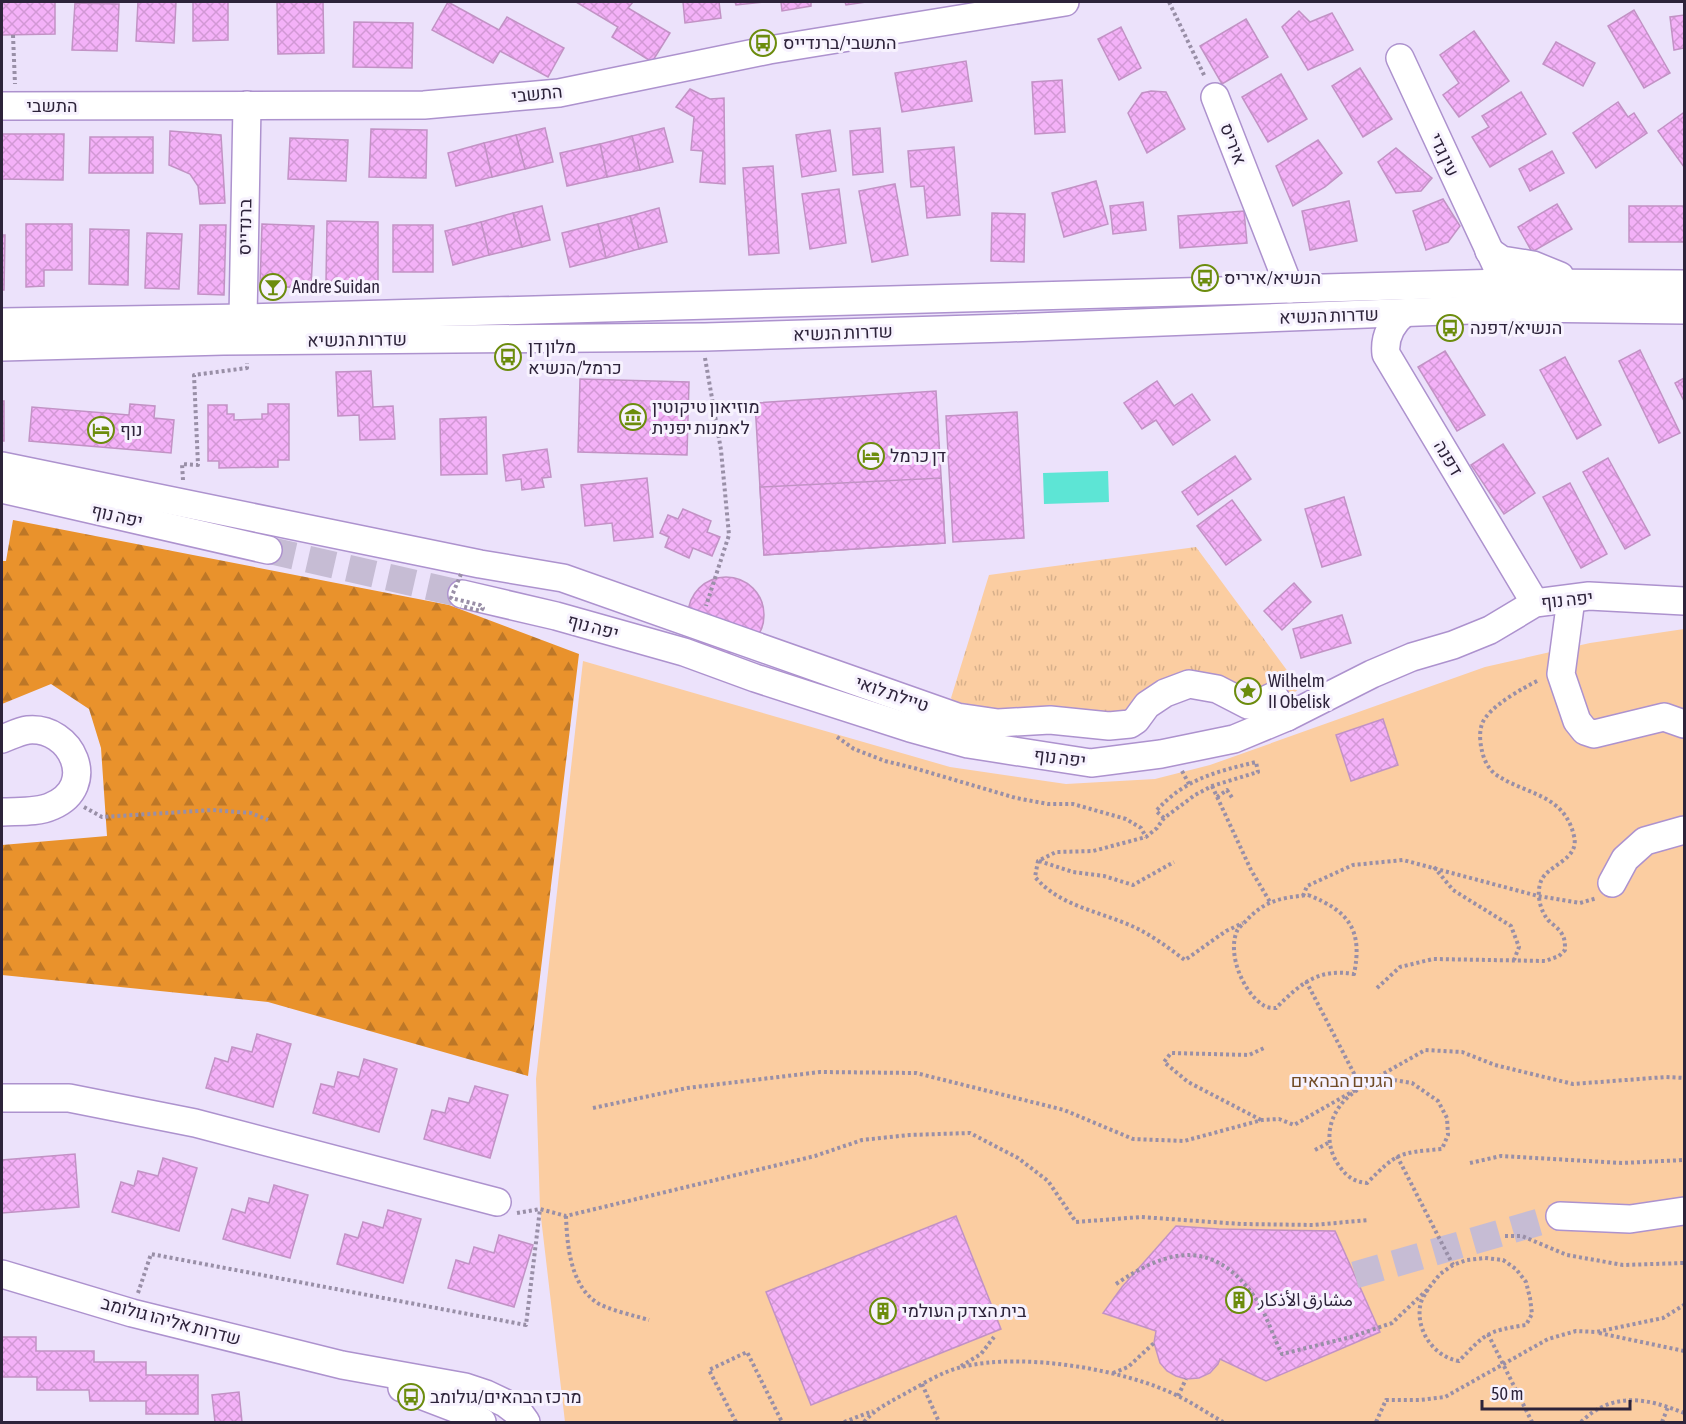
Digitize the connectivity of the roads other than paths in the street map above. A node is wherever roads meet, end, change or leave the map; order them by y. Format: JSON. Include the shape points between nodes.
{"nodes":[{"id":1,"x":1065,"y":2,"type":"edge"},
{"id":2,"x":1400,"y":58,"type":"dead end"},
{"id":3,"x":1215,"y":97,"type":"road end"},
{"id":4,"x":247,"y":105,"type":"junction"},
{"id":5,"x":9,"y":106,"type":"edge"},
{"id":6,"x":1488,"y":251,"type":"junction"},
{"id":7,"x":1503,"y":283,"type":"junction"},
{"id":8,"x":1572,"y":283,"type":"junction"},
{"id":9,"x":1684,"y":284,"type":"edge"},
{"id":10,"x":1290,"y":289,"type":"junction"},
{"id":11,"x":1523,"y":308,"type":"junction"},
{"id":12,"x":1684,"y":310,"type":"edge"},
{"id":13,"x":1404,"y":313,"type":"junction"},
{"id":14,"x":2,"y":322,"type":"edge"},
{"id":15,"x":238,"y":333,"type":"junction"},
{"id":16,"x":2,"y":347,"type":"edge"},
{"id":17,"x":2,"y":466,"type":"edge"},
{"id":18,"x":2,"y":489,"type":"edge"},
{"id":19,"x":268,"y":550,"type":"tunnel mouth"},
{"id":20,"x":466,"y":584,"type":"junction"},
{"id":21,"x":1571,"y":599,"type":"junction"},
{"id":22,"x":1684,"y":601,"type":"edge"},
{"id":23,"x":1535,"y":603,"type":"junction"},
{"id":24,"x":1287,"y":717,"type":"junction"},
{"id":25,"x":1684,"y":724,"type":"edge"},
{"id":26,"x":2,"y":739,"type":"edge"},
{"id":27,"x":2,"y":812,"type":"edge"},
{"id":28,"x":1684,"y":830,"type":"edge"},
{"id":29,"x":1612,"y":883,"type":"road end"},
{"id":30,"x":2,"y":1098,"type":"edge"},
{"id":31,"x":497,"y":1202,"type":"dead end"},
{"id":32,"x":1684,"y":1210,"type":"edge"},
{"id":33,"x":1560,"y":1216,"type":"tunnel mouth"},
{"id":34,"x":2,"y":1274,"type":"edge"},
{"id":35,"x":342,"y":1365,"type":"junction"},
{"id":36,"x":482,"y":1422,"type":"edge"},
{"id":37,"x":526,"y":1422,"type":"edge"}],
"edges":[{"from":1,"to":4,"type":"street","name":"התשבי","via":[[769,50],[559,93],[424,105]]},
{"from":2,"to":6,"type":"street","name":"עין גדי"},
{"from":3,"to":10,"type":"street","name":"איריס"},
{"from":4,"to":5,"type":"street","name":"התשבי"},
{"from":4,"to":15,"type":"street","name":"ברנדייס"},
{"from":6,"to":7,"type":"street","name":"עין גדי"},
{"from":6,"to":8,"type":"street","via":[[1502,260],[1533,266]]},
{"from":7,"to":8,"type":"street","name":"שדרות הנשיא"},
{"from":7,"to":10,"type":"street","name":"שדרות הנשיא"},
{"from":7,"to":11,"type":"street","name":"עין גדי"},
{"from":8,"to":9,"type":"street","name":"שדרות הנשיא"},
{"from":10,"to":15,"type":"street","name":"שדרות הנשיא"},
{"from":11,"to":12,"type":"street","name":"שדרות הנשיא"},
{"from":11,"to":13,"type":"street","name":"שדרות הנשיא"},
{"from":13,"to":15,"type":"street","name":"שדרות הנשיא","via":[[705,337]]},
{"from":13,"to":23,"type":"street","name":"דפנה","via":[[1387,334],[1386,354]]},
{"from":14,"to":15,"type":"street","name":"שדרות הנשיא"},
{"from":15,"to":16,"type":"street","name":"שדרות הנשיא"},
{"from":17,"to":20,"type":"street"},
{"from":18,"to":19,"type":"street","name":"יפה נוף"},
{"from":20,"to":24,"type":"street","name":"יפה נוף","via":[[556,616],[684,651],[910,728],[968,744],[1044,757],[1091,764],[1161,754],[1234,739]]},
{"from":20,"to":24,"type":"street","name":"טיילת לואי","via":[[563,578],[957,717],[998,723],[1050,720],[1109,726],[1130,724],[1147,705],[1189,684],[1217,689],[1248,705],[1274,696]]},
{"from":21,"to":22,"type":"street","name":"יפה נוף","via":[[1589,596]]},
{"from":21,"to":23,"type":"street","name":"יפה נוף"},
{"from":21,"to":25,"type":"street","via":[[1561,674],[1576,721],[1585,731],[1594,734],[1664,717]]},
{"from":23,"to":24,"type":"street","name":"יפה נוף","via":[[1490,630],[1372,674]]},
{"from":26,"to":27,"type":"street","via":[[29,730],[47,733],[63,742],[76,759],[72,789],[53,806],[37,811]]},
{"from":28,"to":29,"type":"street","via":[[1645,841],[1625,859]]},
{"from":30,"to":31,"type":"street","via":[[69,1098],[195,1123]]},
{"from":32,"to":33,"type":"street","via":[[1630,1219]]},
{"from":34,"to":35,"type":"street","name":"שדרות אליהו גולומב","via":[[132,1313]]},
{"from":35,"to":36,"type":"street","name":"שדרות אליהו גולומב"},
{"from":35,"to":37,"type":"street","name":"שדרות אליהו גולומב","via":[[476,1390],[506,1403]]}]}
